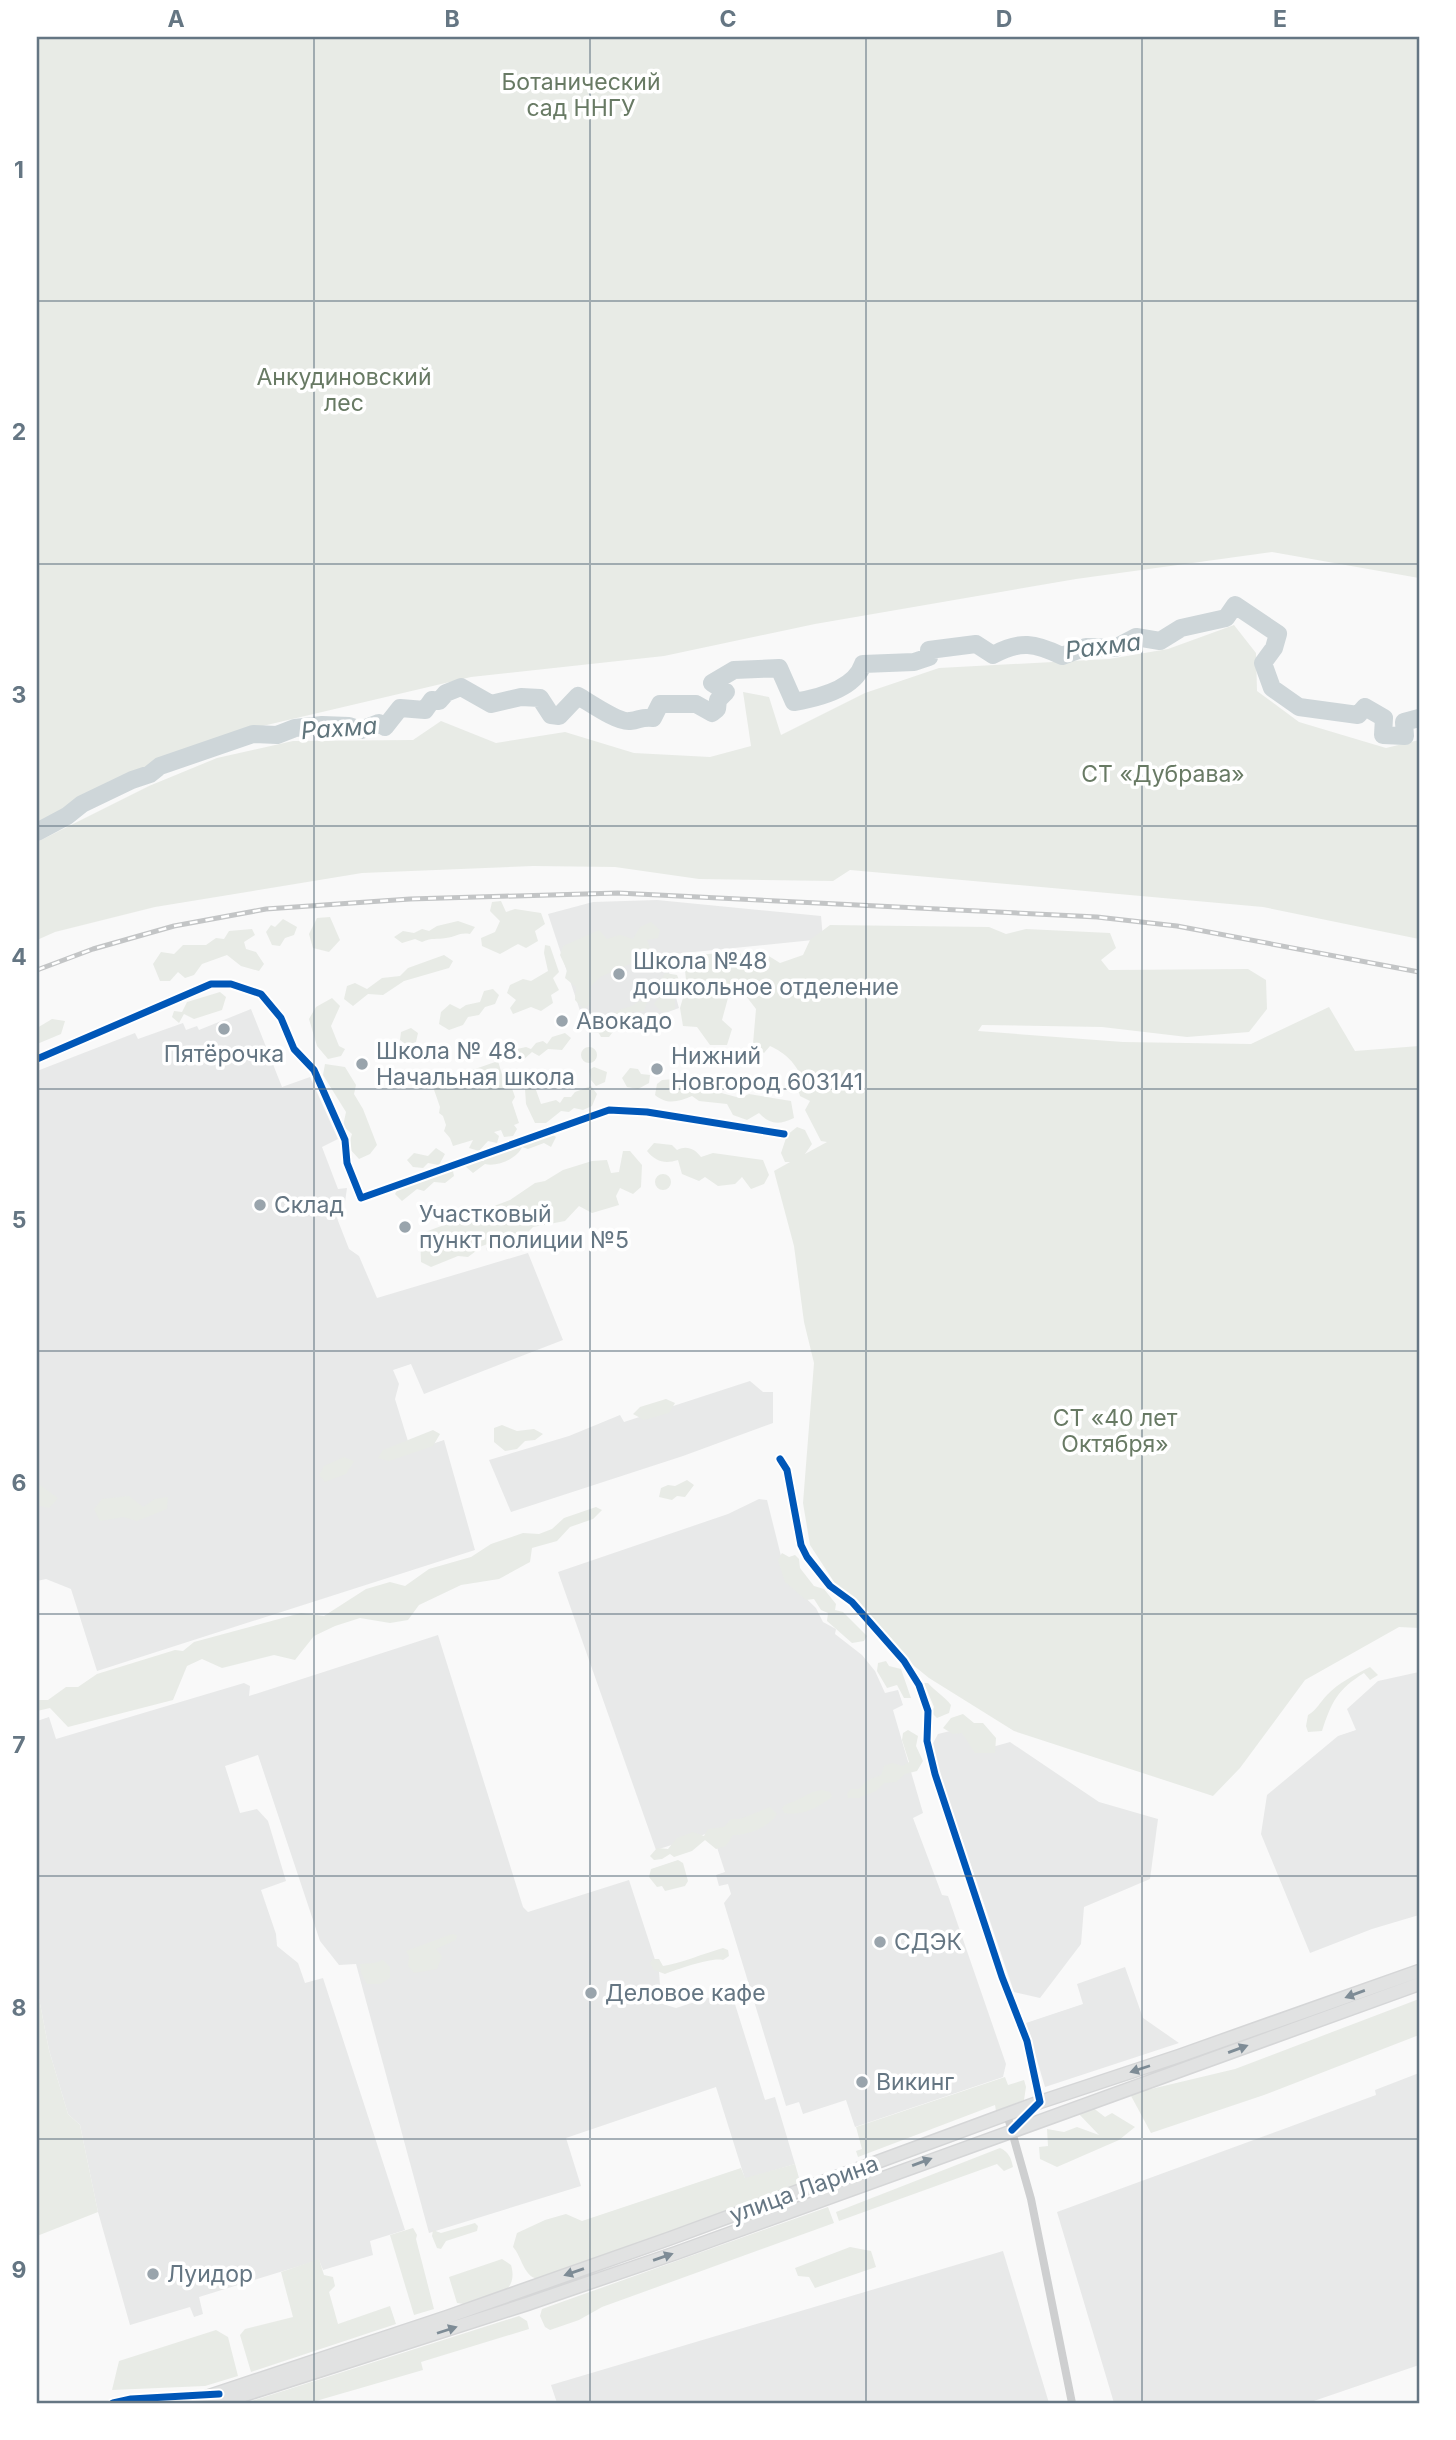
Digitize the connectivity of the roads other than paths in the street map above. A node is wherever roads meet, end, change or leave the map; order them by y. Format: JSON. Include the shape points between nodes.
{"nodes":[{"id":1,"x":37,"y":1059,"type":"edge"},
{"id":2,"x":784,"y":1135,"type":"dead end"},
{"id":3,"x":780,"y":1459,"type":"dead end"},
{"id":4,"x":1419,"y":1971,"type":"edge"},
{"id":5,"x":1419,"y":1984,"type":"edge"},
{"id":6,"x":1040,"y":2102,"type":"junction"},
{"id":7,"x":1007,"y":2114,"type":"junction"},
{"id":8,"x":1012,"y":2130,"type":"junction"},
{"id":9,"x":219,"y":2399,"type":"edge"},
{"id":10,"x":113,"y":2403,"type":"edge"},
{"id":11,"x":188,"y":2403,"type":"edge"},
{"id":12,"x":1072,"y":2403,"type":"edge"}],
"edges":[{"from":1,"to":2,"type":"street","via":[[219,983],[261,994],[281,1018],[294,1049],[314,1070],[345,1140],[347,1163],[361,1198],[609,1110]]},
{"from":3,"to":6,"type":"street","via":[[787,1470],[807,1557],[905,1661],[925,1699],[935,1773],[1027,2041]]},
{"from":4,"to":6,"type":"main road","name":"улица Ларина","one_way":true},
{"from":8,"to":5,"type":"main road","name":"улица Ларина","one_way":true},
{"from":6,"to":7,"type":"main road","name":"улица Ларина"},
{"from":6,"to":8,"type":"street"},
{"from":7,"to":8,"type":"street"},
{"from":7,"to":9,"type":"main road","name":"улица Ларина","one_way":true},
{"from":9,"to":8,"type":"main road","name":"улица Ларина","one_way":true,"via":[[552,2296]]},
{"from":8,"to":12,"type":"street","via":[[1031,2199]]},
{"from":9,"to":10,"type":"street"},
{"from":9,"to":11,"type":"main road","name":"улица Ларина"}]}
